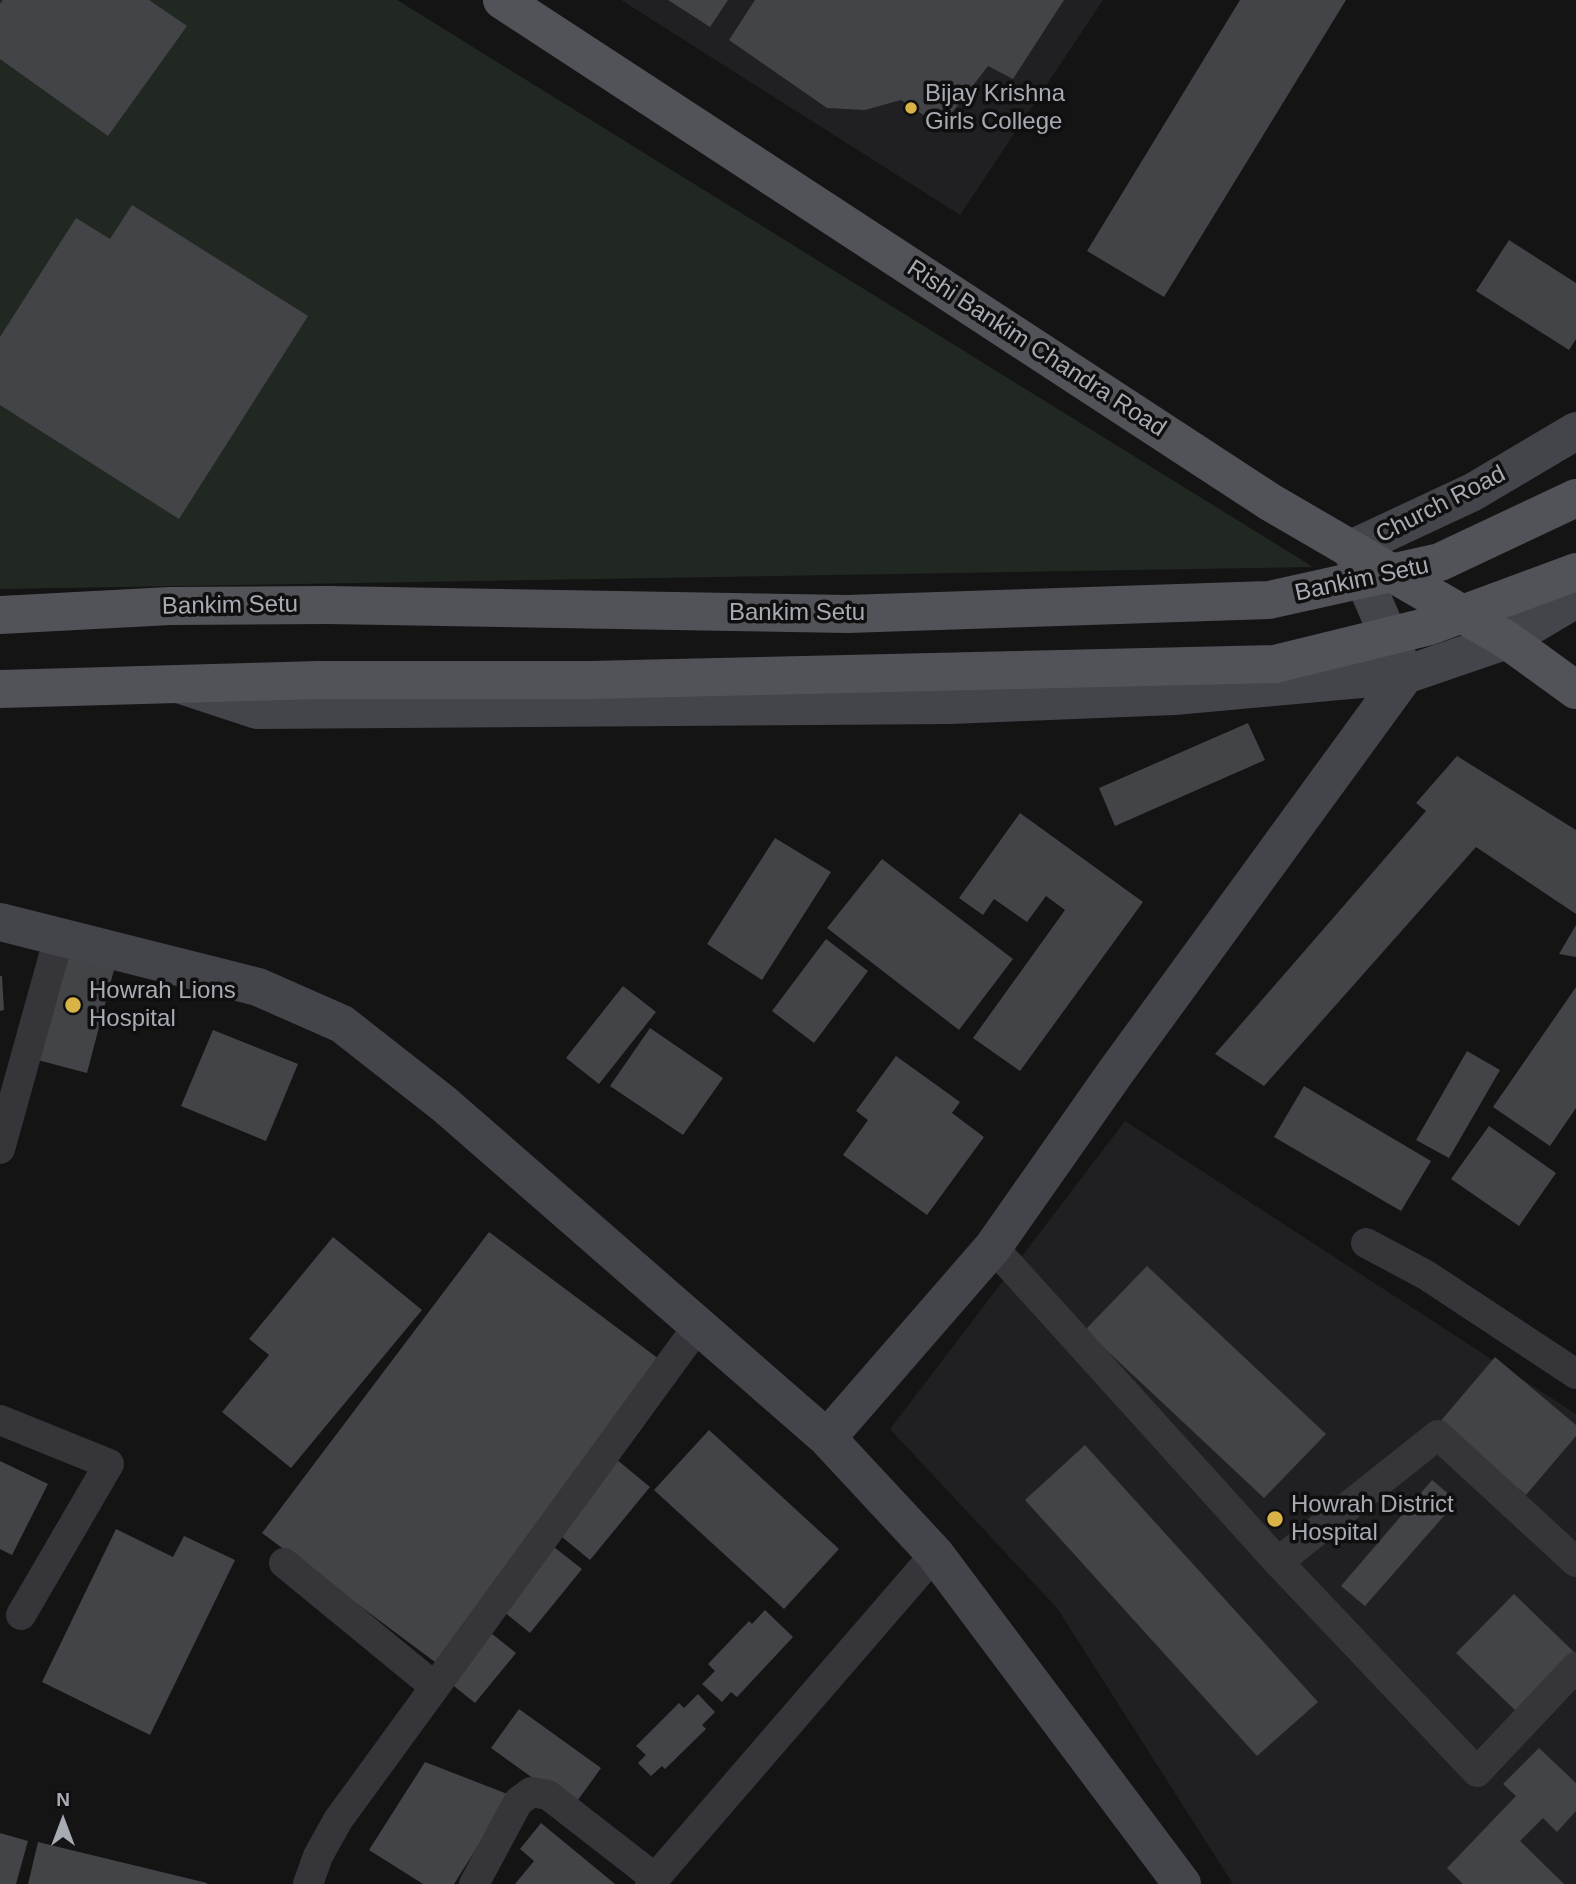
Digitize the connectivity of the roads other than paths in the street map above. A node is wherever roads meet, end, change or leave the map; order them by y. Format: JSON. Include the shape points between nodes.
{"nodes":[{"id":1,"x":502,"y":0,"type":"edge"},
{"id":2,"x":1576,"y":431,"type":"edge"},
{"id":3,"x":1576,"y":498,"type":"edge"},
{"id":4,"x":1351,"y":549,"type":"junction"},
{"id":5,"x":1576,"y":572,"type":"edge"},
{"id":6,"x":1576,"y":599,"type":"edge"},
{"id":7,"x":0,"y":615,"type":"edge"},
{"id":8,"x":1507,"y":640,"type":"junction"},
{"id":9,"x":1405,"y":675,"type":"junction"},
{"id":10,"x":181,"y":685,"type":"junction"},
{"id":11,"x":0,"y":690,"type":"edge"},
{"id":12,"x":1576,"y":690,"type":"edge"},
{"id":13,"x":0,"y":922,"type":"edge"},
{"id":14,"x":59,"y":937,"type":"junction"},
{"id":15,"x":0,"y":1149,"type":"edge"},
{"id":16,"x":1366,"y":1243,"type":"dead end"},
{"id":17,"x":993,"y":1247,"type":"junction"},
{"id":18,"x":698,"y":1325,"type":"junction"},
{"id":19,"x":1576,"y":1374,"type":"edge"},
{"id":20,"x":0,"y":1420,"type":"edge"},
{"id":21,"x":827,"y":1438,"type":"junction"},
{"id":22,"x":935,"y":1554,"type":"junction"},
{"id":23,"x":1278,"y":1562,"type":"junction"},
{"id":24,"x":1576,"y":1562,"type":"edge"},
{"id":25,"x":284,"y":1563,"type":"dead end"},
{"id":26,"x":21,"y":1615,"type":"dead end"},
{"id":27,"x":1576,"y":1667,"type":"edge"},
{"id":28,"x":435,"y":1687,"type":"junction"},
{"id":29,"x":652,"y":1881,"type":"edge"},
{"id":30,"x":308,"y":1884,"type":"edge"},
{"id":31,"x":474,"y":1884,"type":"edge"},
{"id":32,"x":1181,"y":1884,"type":"edge"}],
"edges":[{"from":1,"to":4,"type":"main road","name":"Rishi Bankim Chandra Road","via":[[1270,502]]},
{"from":2,"to":4,"type":"street","name":"Church Road","via":[[1473,492]]},
{"from":3,"to":7,"type":"main road","name":"Bankim Setu","bridge":true,"via":[[1440,562],[1269,600],[848,614],[328,605],[170,606]]},
{"from":4,"to":8,"type":"main road","name":"Rishi Bankim Chandra Road"},
{"from":4,"to":9,"type":"street","name":"Church Road"},
{"from":5,"to":10,"type":"main road","bridge":true,"via":[[1430,626],[1275,663]]},
{"from":6,"to":8,"type":"street"},
{"from":8,"to":9,"type":"street"},
{"from":8,"to":12,"type":"main road","name":"Rishi Bankim Chandra Road"},
{"from":9,"to":10,"type":"street","via":[[1160,697],[950,705],[446,711],[257,710]]},
{"from":9,"to":17,"type":"street"},
{"from":10,"to":11,"type":"main road"},
{"from":13,"to":14,"type":"street"},
{"from":14,"to":15,"type":"street"},
{"from":14,"to":18,"type":"street","via":[[258,987],[342,1024],[444,1104]]},
{"from":16,"to":19,"type":"street","via":[[1426,1275]]},
{"from":17,"to":21,"type":"street"},
{"from":17,"to":23,"type":"street"},
{"from":18,"to":21,"type":"street"},
{"from":18,"to":28,"type":"street"},
{"from":20,"to":26,"type":"street","via":[[109,1464]]},
{"from":21,"to":22,"type":"street"},
{"from":22,"to":29,"type":"street"},
{"from":22,"to":32,"type":"street"},
{"from":23,"to":24,"type":"street","via":[[1438,1435]]},
{"from":23,"to":27,"type":"street","via":[[1477,1772]]},
{"from":25,"to":28,"type":"street"},
{"from":28,"to":30,"type":"street","via":[[338,1820]]},
{"from":29,"to":31,"type":"street","via":[[548,1796],[531,1792],[518,1802]]}]}
